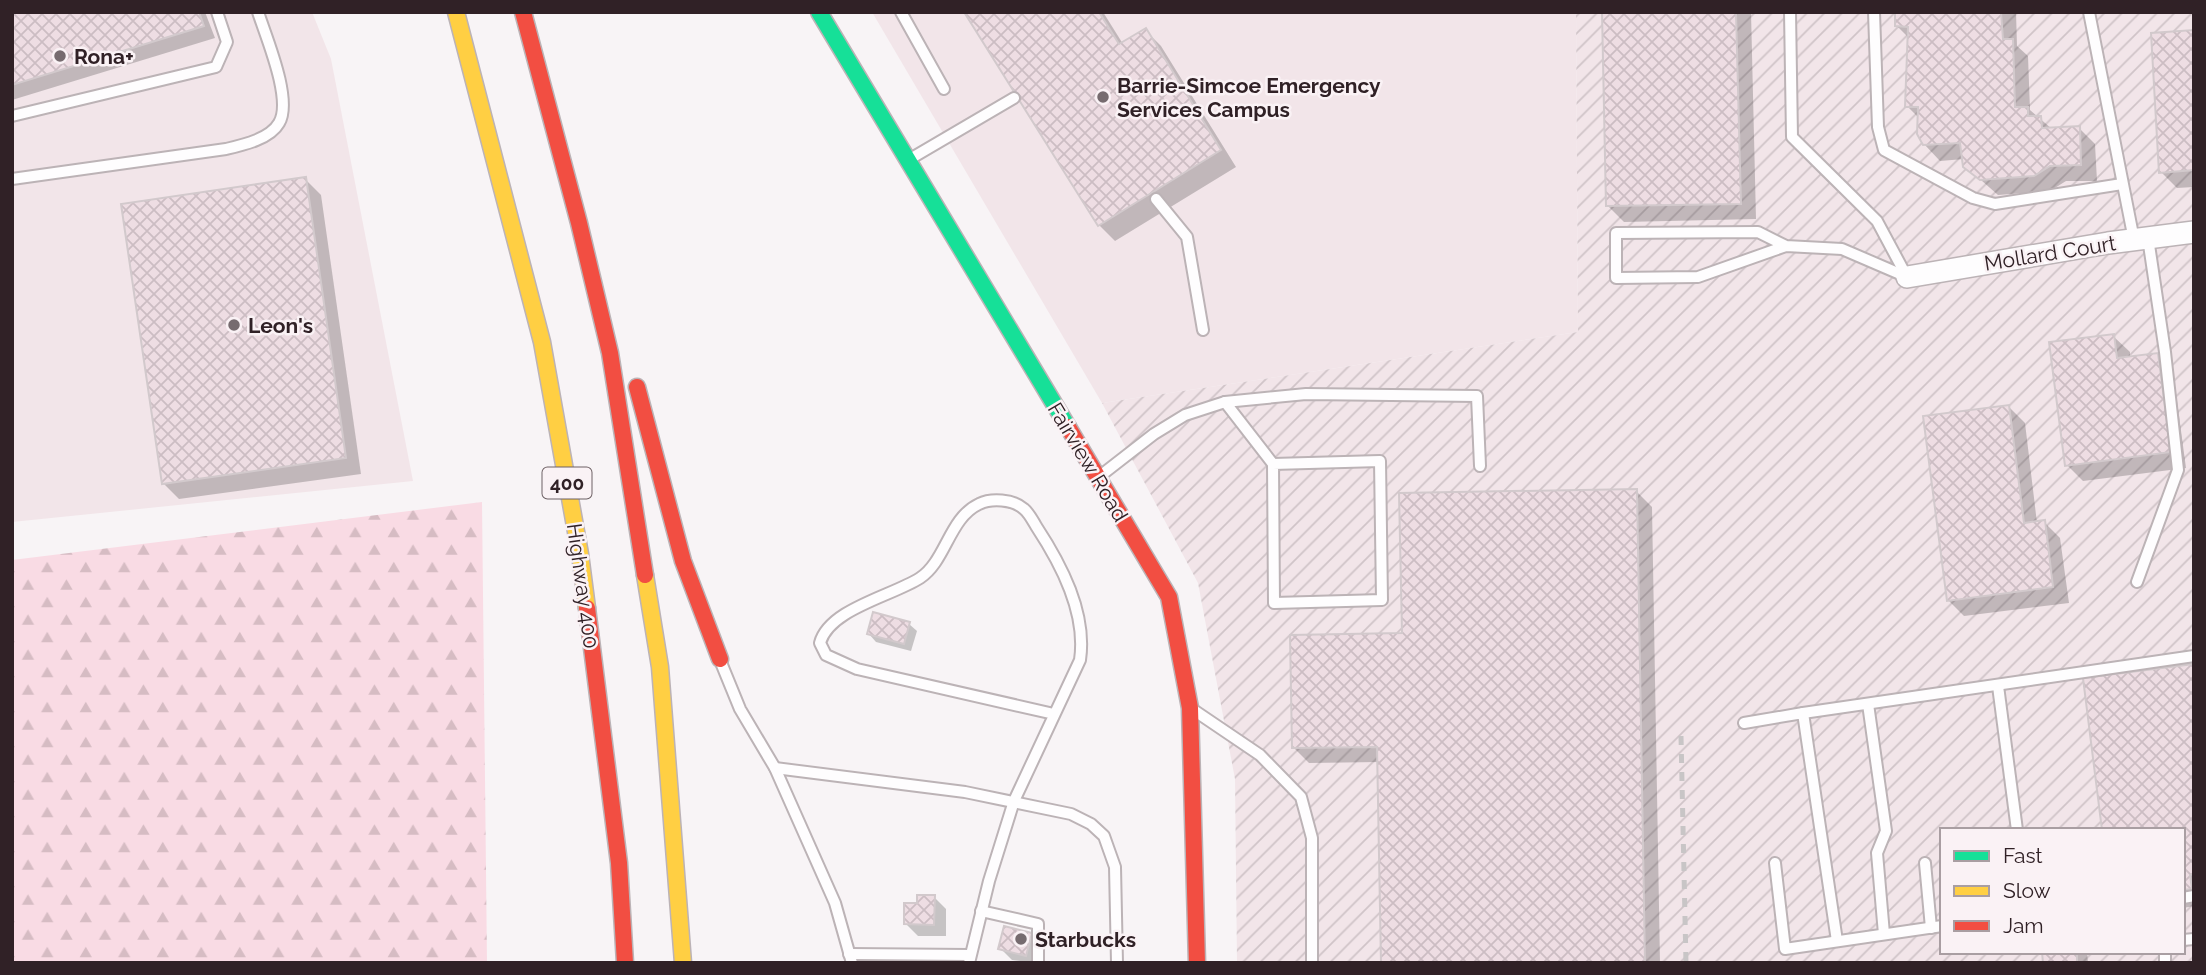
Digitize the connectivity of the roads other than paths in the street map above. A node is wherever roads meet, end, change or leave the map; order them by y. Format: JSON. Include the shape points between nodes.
{"nodes":[{"id":1,"x":217,"y":12,"type":"edge"},
{"id":2,"x":258,"y":12,"type":"edge"},
{"id":3,"x":456,"y":12,"type":"edge"},
{"id":4,"x":523,"y":12,"type":"edge"},
{"id":5,"x":818,"y":12,"type":"edge"},
{"id":6,"x":901,"y":12,"type":"edge"},
{"id":7,"x":1790,"y":12,"type":"edge"},
{"id":8,"x":1874,"y":12,"type":"edge"},
{"id":9,"x":2089,"y":12,"type":"edge"},
{"id":10,"x":944,"y":89,"type":"dead end"},
{"id":11,"x":1014,"y":99,"type":"dead end"},
{"id":12,"x":12,"y":116,"type":"edge"},
{"id":13,"x":907,"y":160,"type":"junction"},
{"id":14,"x":12,"y":179,"type":"edge"},
{"id":15,"x":2122,"y":184,"type":"junction"},
{"id":16,"x":1156,"y":199,"type":"dead end"},
{"id":17,"x":579,"y":223,"type":"junction"},
{"id":18,"x":2194,"y":232,"type":"edge"},
{"id":19,"x":2141,"y":239,"type":"junction"},
{"id":20,"x":1786,"y":246,"type":"junction"},
{"id":21,"x":1907,"y":277,"type":"junction"},
{"id":22,"x":614,"y":305,"type":"dead end"},
{"id":23,"x":1203,"y":330,"type":"dead end"},
{"id":24,"x":632,"y":368,"type":"dead end"},
{"id":25,"x":1225,"y":402,"type":"junction"},
{"id":26,"x":1273,"y":464,"type":"junction"},
{"id":27,"x":1480,"y":466,"type":"dead end"},
{"id":28,"x":1097,"y":478,"type":"junction"},
{"id":29,"x":2137,"y":582,"type":"dead end"},
{"id":30,"x":2194,"y":656,"type":"edge"},
{"id":31,"x":720,"y":659,"type":"joint"},
{"id":32,"x":1998,"y":686,"type":"junction"},
{"id":33,"x":1868,"y":704,"type":"junction"},
{"id":34,"x":1190,"y":708,"type":"junction"},
{"id":35,"x":1803,"y":713,"type":"junction"},
{"id":36,"x":1054,"y":714,"type":"junction"},
{"id":37,"x":1744,"y":723,"type":"dead end"},
{"id":38,"x":775,"y":768,"type":"junction"},
{"id":39,"x":1014,"y":801,"type":"junction"},
{"id":40,"x":2017,"y":828,"type":"edge"},
{"id":41,"x":1775,"y":863,"type":"dead end"},
{"id":42,"x":1925,"y":863,"type":"dead end"},
{"id":43,"x":981,"y":911,"type":"junction"},
{"id":44,"x":1936,"y":927,"type":"edge"},
{"id":45,"x":1884,"y":934,"type":"junction"},
{"id":46,"x":1837,"y":941,"type":"junction"},
{"id":47,"x":850,"y":958,"type":"edge"},
{"id":48,"x":969,"y":959,"type":"edge"},
{"id":49,"x":625,"y":963,"type":"edge"},
{"id":50,"x":683,"y":963,"type":"edge"},
{"id":51,"x":1038,"y":963,"type":"edge"},
{"id":52,"x":1117,"y":963,"type":"edge"},
{"id":53,"x":1197,"y":963,"type":"edge"},
{"id":54,"x":1312,"y":963,"type":"edge"}],
"edges":[{"from":1,"to":12,"type":"lane","via":[[227,42],[216,67]]},
{"from":2,"to":14,"type":"lane","via":[[284,104],[278,126],[249,144],[226,149]]},
{"from":3,"to":49,"type":"main road","name":"Highway 400","number":"400","via":[[542,342],[580,554],[619,863]]},
{"from":4,"to":17,"type":"main road"},
{"from":5,"to":13,"type":"main road","name":"Fairview Road"},
{"from":6,"to":10,"type":"lane"},
{"from":7,"to":21,"type":"lane","via":[[1792,137],[1877,221]]},
{"from":8,"to":15,"type":"lane","via":[[1878,127],[1884,150],[1973,198],[1995,204]]},
{"from":9,"to":15,"type":"lane"},
{"from":11,"to":13,"type":"lane"},
{"from":13,"to":28,"type":"main road","name":"Fairview Road"},
{"from":15,"to":19,"type":"lane"},
{"from":16,"to":23,"type":"lane","via":[[1187,237]]},
{"from":17,"to":22,"type":"main road"},
{"from":17,"to":50,"type":"main road","via":[[610,354],[660,667]]},
{"from":18,"to":19,"type":"street","name":"Mollard Court"},
{"from":19,"to":21,"type":"street","name":"Mollard Court"},
{"from":19,"to":29,"type":"lane","via":[[2165,352],[2178,470]]},
{"from":20,"to":20,"type":"lane","via":[[1698,276],[1616,278],[1616,233],[1758,232]]},
{"from":20,"to":21,"type":"lane","via":[[1842,249]]},
{"from":24,"to":31,"type":"main road","via":[[683,561]]},
{"from":25,"to":26,"type":"lane"},
{"from":25,"to":27,"type":"lane","via":[[1306,394],[1477,396]]},
{"from":25,"to":28,"type":"lane","via":[[1185,415]]},
{"from":26,"to":26,"type":"lane","via":[[1380,461],[1382,600],[1274,603]]},
{"from":28,"to":34,"type":"main road","name":"Fairview Road","via":[[1168,597]]},
{"from":30,"to":32,"type":"lane"},
{"from":31,"to":38,"type":"lane","via":[[740,709]]},
{"from":32,"to":33,"type":"lane"},
{"from":32,"to":40,"type":"lane"},
{"from":33,"to":35,"type":"lane"},
{"from":33,"to":45,"type":"lane","via":[[1886,831],[1877,853]]},
{"from":34,"to":53,"type":"main road","name":"Fairview Road"},
{"from":34,"to":54,"type":"lane","via":[[1260,755],[1301,797],[1312,838]]},
{"from":35,"to":37,"type":"lane"},
{"from":35,"to":46,"type":"lane"},
{"from":36,"to":36,"type":"lane","via":[[1077,667],[1082,641],[1062,569],[1024,508],[1008,502],[991,500],[976,505],[922,577],[840,618],[820,643],[826,655],[857,669]]},
{"from":36,"to":39,"type":"lane"},
{"from":38,"to":39,"type":"lane"},
{"from":38,"to":47,"type":"lane","via":[[835,903]]},
{"from":39,"to":43,"type":"lane"},
{"from":39,"to":52,"type":"lane","via":[[1071,814],[1104,836],[1115,867]]},
{"from":41,"to":46,"type":"lane","via":[[1785,949]]},
{"from":42,"to":44,"type":"lane"},
{"from":43,"to":48,"type":"lane"},
{"from":43,"to":51,"type":"lane","via":[[1038,923]]},
{"from":44,"to":45,"type":"lane"},
{"from":45,"to":46,"type":"lane"},
{"from":47,"to":48,"type":"lane"}]}
